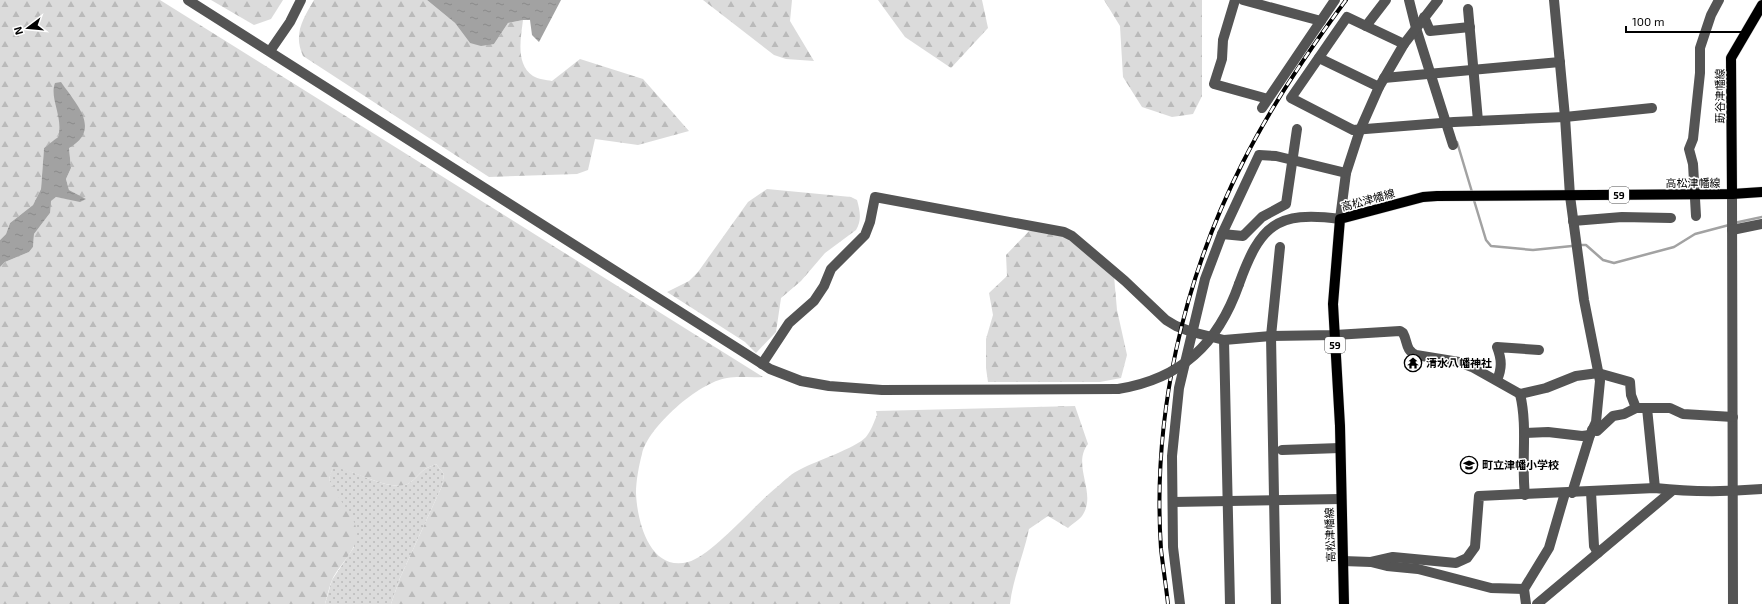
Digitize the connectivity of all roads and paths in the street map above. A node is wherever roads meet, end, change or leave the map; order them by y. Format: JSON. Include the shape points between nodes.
{"nodes":[{"id":1,"x":188,"y":0,"type":"edge"},
{"id":2,"x":301,"y":0,"type":"edge"},
{"id":3,"x":1235,"y":0,"type":"edge"},
{"id":4,"x":1243,"y":0,"type":"edge"},
{"id":5,"x":1335,"y":0,"type":"edge"},
{"id":6,"x":1386,"y":0,"type":"edge"},
{"id":7,"x":1409,"y":0,"type":"edge"},
{"id":8,"x":1438,"y":0,"type":"edge"},
{"id":9,"x":1554,"y":0,"type":"edge"},
{"id":10,"x":1719,"y":0,"type":"edge"},
{"id":11,"x":1762,"y":5,"type":"edge"},
{"id":12,"x":1468,"y":9,"type":"dead end"},
{"id":13,"x":1321,"y":21,"type":"junction"},
{"id":14,"x":1420,"y":22,"type":"junction"},
{"id":15,"x":1366,"y":26,"type":"junction"},
{"id":16,"x":1470,"y":27,"type":"junction"},
{"id":17,"x":1404,"y":44,"type":"junction"},
{"id":18,"x":270,"y":51,"type":"junction"},
{"id":19,"x":1319,"y":58,"type":"junction"},
{"id":20,"x":1560,"y":62,"type":"junction"},
{"id":21,"x":1474,"y":70,"type":"junction"},
{"id":22,"x":1434,"y":74,"type":"junction"},
{"id":23,"x":1382,"y":83,"type":"junction"},
{"id":24,"x":1268,"y":99,"type":"junction"},
{"id":25,"x":1262,"y":108,"type":"dead end"},
{"id":26,"x":1652,"y":108,"type":"dead end"},
{"id":27,"x":1565,"y":117,"type":"junction"},
{"id":28,"x":1478,"y":121,"type":"junction"},
{"id":29,"x":1449,"y":122,"type":"junction"},
{"id":30,"x":1297,"y":129,"type":"dead end"},
{"id":31,"x":1360,"y":130,"type":"junction"},
{"id":32,"x":1453,"y":145,"type":"dead end"},
{"id":33,"x":1292,"y":160,"type":"junction"},
{"id":34,"x":1346,"y":173,"type":"junction"},
{"id":35,"x":1762,"y":192,"type":"edge"},
{"id":36,"x":1695,"y":194,"type":"junction"},
{"id":37,"x":1732,"y":194,"type":"junction"},
{"id":38,"x":1570,"y":196,"type":"junction"},
{"id":39,"x":1696,"y":216,"type":"dead end"},
{"id":40,"x":1671,"y":218,"type":"dead end"},
{"id":41,"x":1340,"y":219,"type":"junction"},
{"id":42,"x":1573,"y":221,"type":"junction"},
{"id":43,"x":1762,"y":224,"type":"edge"},
{"id":44,"x":1732,"y":225,"type":"junction"},
{"id":45,"x":1222,"y":234,"type":"junction"},
{"id":46,"x":1280,"y":247,"type":"dead end"},
{"id":47,"x":1192,"y":332,"type":"junction"},
{"id":48,"x":1335,"y":335,"type":"junction"},
{"id":49,"x":1271,"y":336,"type":"junction"},
{"id":50,"x":1224,"y":340,"type":"junction"},
{"id":51,"x":1539,"y":350,"type":"dead end"},
{"id":52,"x":762,"y":364,"type":"junction"},
{"id":53,"x":1598,"y":374,"type":"junction"},
{"id":54,"x":1497,"y":380,"type":"junction"},
{"id":55,"x":1520,"y":394,"type":"junction"},
{"id":56,"x":1636,"y":408,"type":"junction"},
{"id":57,"x":1647,"y":408,"type":"junction"},
{"id":58,"x":1733,"y":417,"type":"junction"},
{"id":59,"x":1591,"y":432,"type":"junction"},
{"id":60,"x":1525,"y":434,"type":"junction"},
{"id":61,"x":1340,"y":448,"type":"junction"},
{"id":62,"x":1282,"y":450,"type":"dead end"},
{"id":63,"x":1654,"y":488,"type":"junction"},
{"id":64,"x":1673,"y":490,"type":"junction"},
{"id":65,"x":1762,"y":490,"type":"edge"},
{"id":66,"x":1591,"y":492,"type":"junction"},
{"id":67,"x":1733,"y":492,"type":"junction"},
{"id":68,"x":1568,"y":493,"type":"junction"},
{"id":69,"x":1525,"y":495,"type":"junction"},
{"id":70,"x":1341,"y":499,"type":"junction"},
{"id":71,"x":1274,"y":500,"type":"junction"},
{"id":72,"x":1228,"y":501,"type":"junction"},
{"id":73,"x":1173,"y":502,"type":"junction"},
{"id":74,"x":1598,"y":553,"type":"junction"},
{"id":75,"x":1343,"y":561,"type":"junction"},
{"id":76,"x":1371,"y":562,"type":"junction"},
{"id":77,"x":1524,"y":589,"type":"junction"},
{"id":78,"x":1180,"y":604,"type":"edge"},
{"id":79,"x":1230,"y":604,"type":"edge"},
{"id":80,"x":1276,"y":604,"type":"edge"},
{"id":81,"x":1344,"y":604,"type":"edge"},
{"id":82,"x":1526,"y":604,"type":"edge"},
{"id":83,"x":1537,"y":604,"type":"edge"},
{"id":84,"x":1733,"y":604,"type":"edge"}],
"edges":[{"from":1,"to":18,"type":"street"},
{"from":2,"to":18,"type":"street","via":[[290,22]]},
{"from":3,"to":24,"type":"street","via":[[1214,84]]},
{"from":4,"to":13,"type":"street"},
{"from":5,"to":13,"type":"street"},
{"from":6,"to":15,"type":"street"},
{"from":7,"to":14,"type":"street"},
{"from":8,"to":14,"type":"street"},
{"from":9,"to":20,"type":"street"},
{"from":10,"to":36,"type":"street","via":[[1700,48],[1693,139],[1689,149]]},
{"from":11,"to":37,"type":"main road","name":"莇谷津幡線","via":[[1731,58]]},
{"from":12,"to":16,"type":"street"},
{"from":13,"to":24,"type":"street"},
{"from":14,"to":16,"type":"street","via":[[1430,31]]},
{"from":14,"to":17,"type":"street"},
{"from":14,"to":22,"type":"street"},
{"from":15,"to":17,"type":"street"},
{"from":15,"to":19,"type":"street","via":[[1347,17]]},
{"from":16,"to":21,"type":"street"},
{"from":17,"to":23,"type":"street"},
{"from":18,"to":52,"type":"street"},
{"from":19,"to":23,"type":"street"},
{"from":19,"to":31,"type":"street","via":[[1291,98],[1353,130]]},
{"from":20,"to":21,"type":"street"},
{"from":20,"to":27,"type":"street"},
{"from":21,"to":22,"type":"street"},
{"from":21,"to":28,"type":"street"},
{"from":22,"to":23,"type":"street"},
{"from":22,"to":29,"type":"street"},
{"from":23,"to":31,"type":"street"},
{"from":24,"to":25,"type":"street"},
{"from":26,"to":27,"type":"street"},
{"from":27,"to":28,"type":"street"},
{"from":27,"to":38,"type":"street"},
{"from":28,"to":29,"type":"street"},
{"from":29,"to":31,"type":"street"},
{"from":29,"to":32,"type":"street"},
{"from":30,"to":33,"type":"street"},
{"from":31,"to":34,"type":"street"},
{"from":33,"to":34,"type":"street"},
{"from":33,"to":45,"type":"street","via":[[1286,204],[1262,217],[1243,236]]},
{"from":33,"to":45,"type":"street","via":[[1259,155]]},
{"from":34,"to":41,"type":"street"},
{"from":35,"to":37,"type":"main road","name":"高松津幡線","number":"59"},
{"from":36,"to":37,"type":"main road","name":"高松津幡線","number":"59"},
{"from":36,"to":38,"type":"main road","name":"高松津幡線","number":"59"},
{"from":36,"to":39,"type":"street"},
{"from":37,"to":44,"type":"street"},
{"from":38,"to":41,"type":"main road","name":"高松津幡線","number":"59","via":[[1423,197]]},
{"from":38,"to":42,"type":"street"},
{"from":40,"to":42,"type":"street","via":[[1622,217]]},
{"from":41,"to":48,"type":"main road","name":"高松津幡線","number":"59","via":[[1333,304]]},
{"from":41,"to":52,"type":"street","bridge":true,"via":[[1298,216],[1276,225],[1252,250],[1228,313],[1211,339],[1189,360],[1155,380],[1133,386],[1118,389],[882,390],[801,381]]},
{"from":42,"to":53,"type":"street"},
{"from":43,"to":44,"type":"street"},
{"from":44,"to":58,"type":"street"},
{"from":45,"to":47,"type":"street","via":[[1204,279]]},
{"from":46,"to":49,"type":"street"},
{"from":47,"to":50,"type":"street"},
{"from":47,"to":52,"type":"street","via":[[1166,320],[1125,281],[1064,232],[875,197],[865,235],[831,269],[814,302],[789,323]]},
{"from":47,"to":73,"type":"street","via":[[1179,388],[1172,456]]},
{"from":48,"to":49,"type":"street"},
{"from":48,"to":54,"type":"street","via":[[1400,331],[1411,353],[1459,362]]},
{"from":48,"to":61,"type":"main road","name":"高松津幡線","number":"59"},
{"from":49,"to":50,"type":"street"},
{"from":49,"to":71,"type":"street"},
{"from":50,"to":72,"type":"street"},
{"from":51,"to":54,"type":"street","via":[[1497,347],[1502,359]]},
{"from":53,"to":55,"type":"street","via":[[1576,376],[1546,388]]},
{"from":53,"to":56,"type":"street","via":[[1630,382]]},
{"from":53,"to":59,"type":"street","via":[[1600,381],[1596,422]]},
{"from":54,"to":55,"type":"street"},
{"from":55,"to":60,"type":"street"},
{"from":56,"to":57,"type":"street"},
{"from":56,"to":59,"type":"street","via":[[1613,416],[1597,431]]},
{"from":57,"to":58,"type":"street","via":[[1670,408],[1683,414]]},
{"from":57,"to":63,"type":"street"},
{"from":58,"to":67,"type":"street"},
{"from":59,"to":60,"type":"street","via":[[1582,436],[1548,432]]},
{"from":59,"to":68,"type":"street"},
{"from":60,"to":69,"type":"street"},
{"from":61,"to":62,"type":"street"},
{"from":61,"to":70,"type":"main road","name":"高松津幡線","number":"59"},
{"from":63,"to":64,"type":"street"},
{"from":63,"to":66,"type":"street"},
{"from":64,"to":67,"type":"street"},
{"from":64,"to":74,"type":"street"},
{"from":65,"to":67,"type":"street"},
{"from":66,"to":68,"type":"street"},
{"from":66,"to":74,"type":"street","via":[[1594,546]]},
{"from":67,"to":84,"type":"street"},
{"from":68,"to":69,"type":"street"},
{"from":68,"to":77,"type":"street","via":[[1549,548]]},
{"from":69,"to":76,"type":"street","via":[[1479,496],[1475,547],[1472,554],[1462,561],[1393,558]]},
{"from":70,"to":71,"type":"street"},
{"from":70,"to":75,"type":"main road","name":"高松津幡線","number":"59"},
{"from":71,"to":72,"type":"street"},
{"from":71,"to":80,"type":"street"},
{"from":72,"to":73,"type":"street"},
{"from":72,"to":79,"type":"street"},
{"from":73,"to":78,"type":"street","via":[[1173,547]]},
{"from":74,"to":83,"type":"street"},
{"from":75,"to":76,"type":"street"},
{"from":75,"to":81,"type":"main road","name":"高松津幡線","number":"59"},
{"from":76,"to":77,"type":"street","via":[[1418,569],[1491,588]]},
{"from":77,"to":82,"type":"street"}]}
